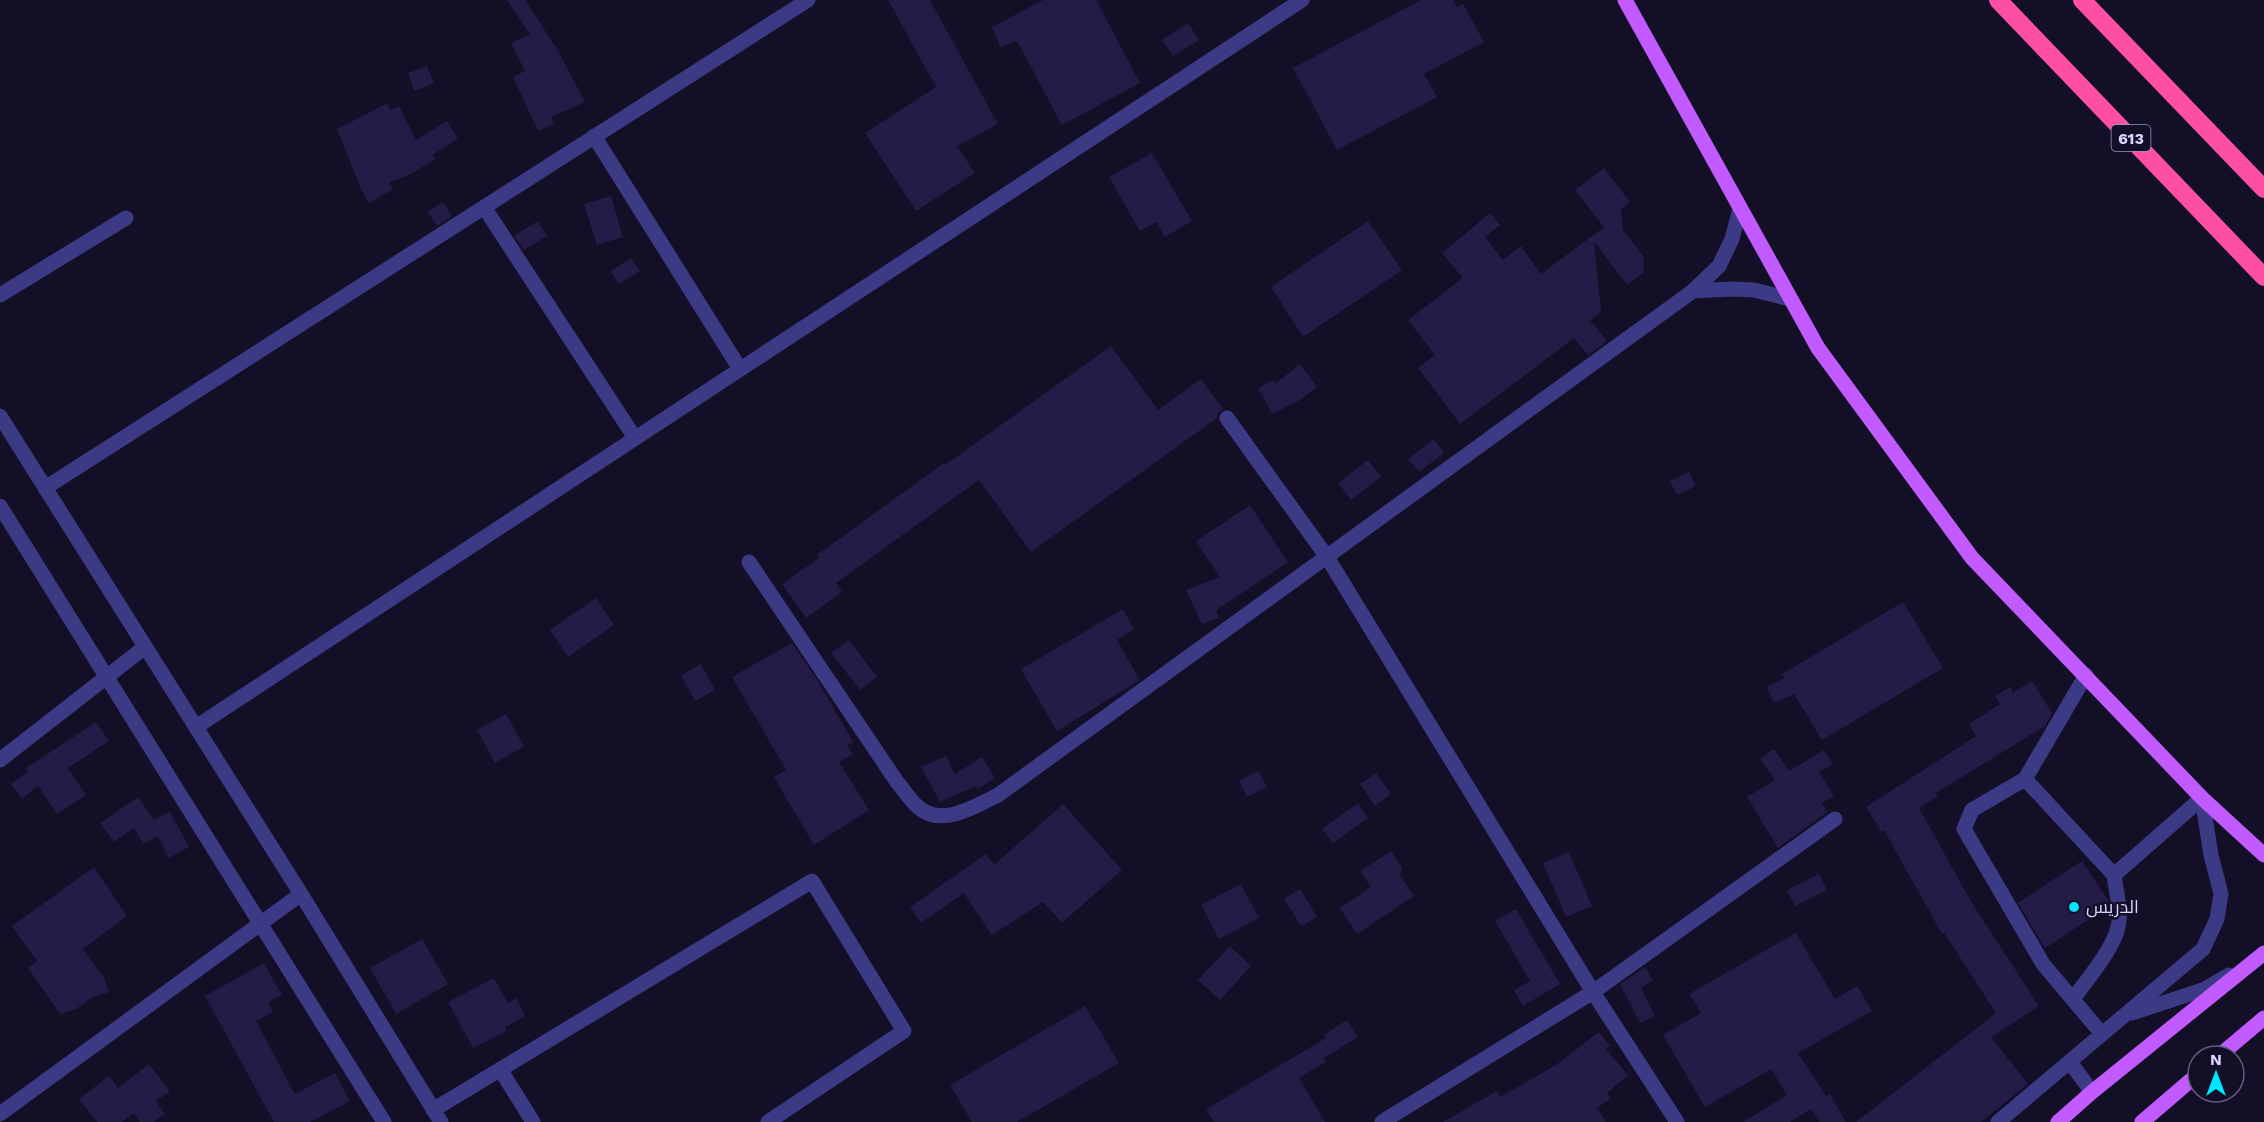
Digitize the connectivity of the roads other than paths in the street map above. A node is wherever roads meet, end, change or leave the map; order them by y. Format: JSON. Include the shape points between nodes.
{"nodes":[{"id":1,"x":808,"y":0,"type":"edge"},
{"id":2,"x":1272,"y":0,"type":"edge"},
{"id":3,"x":1302,"y":0,"type":"edge"},
{"id":4,"x":1625,"y":0,"type":"edge"},
{"id":5,"x":1998,"y":0,"type":"edge"},
{"id":6,"x":2082,"y":0,"type":"edge"},
{"id":7,"x":1281,"y":14,"type":"junction"},
{"id":8,"x":594,"y":136,"type":"junction"},
{"id":9,"x":2264,"y":189,"type":"edge"},
{"id":10,"x":484,"y":207,"type":"junction"},
{"id":11,"x":1740,"y":208,"type":"junction"},
{"id":12,"x":126,"y":218,"type":"dead end"},
{"id":13,"x":2264,"y":277,"type":"edge"},
{"id":14,"x":1693,"y":291,"type":"junction"},
{"id":15,"x":0,"y":295,"type":"edge"},
{"id":16,"x":1790,"y":299,"type":"junction"},
{"id":17,"x":740,"y":369,"type":"junction"},
{"id":18,"x":0,"y":416,"type":"edge"},
{"id":19,"x":1227,"y":418,"type":"dead end"},
{"id":20,"x":635,"y":438,"type":"junction"},
{"id":21,"x":45,"y":488,"type":"junction"},
{"id":22,"x":0,"y":506,"type":"edge"},
{"id":23,"x":1327,"y":557,"type":"junction"},
{"id":24,"x":749,"y":562,"type":"dead end"},
{"id":25,"x":145,"y":647,"type":"junction"},
{"id":26,"x":2086,"y":675,"type":"junction"},
{"id":27,"x":107,"y":678,"type":"junction"},
{"id":28,"x":195,"y":727,"type":"junction"},
{"id":29,"x":0,"y":760,"type":"edge"},
{"id":30,"x":2025,"y":779,"type":"junction"},
{"id":31,"x":2202,"y":798,"type":"junction"},
{"id":32,"x":1835,"y":819,"type":"dead end"},
{"id":33,"x":2264,"y":855,"type":"edge"},
{"id":34,"x":2114,"y":875,"type":"junction"},
{"id":35,"x":301,"y":894,"type":"junction"},
{"id":36,"x":260,"y":924,"type":"junction"},
{"id":37,"x":2259,"y":956,"type":"edge"},
{"id":38,"x":1593,"y":992,"type":"junction"},
{"id":39,"x":2073,"y":999,"type":"junction"},
{"id":40,"x":2125,"y":1016,"type":"junction"},
{"id":41,"x":2264,"y":1018,"type":"edge"},
{"id":42,"x":2102,"y":1034,"type":"junction"},
{"id":43,"x":2233,"y":1044,"type":"edge"},
{"id":44,"x":2070,"y":1062,"type":"junction"},
{"id":45,"x":500,"y":1069,"type":"junction"},
{"id":46,"x":2186,"y":1084,"type":"edge"},
{"id":47,"x":2092,"y":1092,"type":"junction"},
{"id":48,"x":0,"y":1114,"type":"edge"},
{"id":49,"x":437,"y":1116,"type":"edge"},
{"id":50,"x":384,"y":1122,"type":"edge"},
{"id":51,"x":534,"y":1122,"type":"edge"},
{"id":52,"x":768,"y":1122,"type":"edge"},
{"id":53,"x":1382,"y":1122,"type":"edge"},
{"id":54,"x":1677,"y":1122,"type":"edge"},
{"id":55,"x":1998,"y":1122,"type":"edge"},
{"id":56,"x":2058,"y":1122,"type":"edge"},
{"id":57,"x":2142,"y":1122,"type":"edge"}],
"edges":[{"from":1,"to":8,"type":"street"},
{"from":2,"to":7,"type":"street"},
{"from":3,"to":7,"type":"street"},
{"from":4,"to":11,"type":"main road"},
{"from":5,"to":13,"type":"highway","number":"613"},
{"from":6,"to":9,"type":"highway"},
{"from":7,"to":17,"type":"street"},
{"from":8,"to":10,"type":"street"},
{"from":8,"to":17,"type":"street"},
{"from":10,"to":20,"type":"street"},
{"from":10,"to":21,"type":"street"},
{"from":11,"to":14,"type":"street","via":[[1732,239],[1719,266]]},
{"from":11,"to":16,"type":"main road"},
{"from":12,"to":15,"type":"street"},
{"from":14,"to":16,"type":"street","via":[[1754,290]]},
{"from":14,"to":23,"type":"street"},
{"from":16,"to":26,"type":"main road","via":[[1818,348],[1972,558]]},
{"from":17,"to":20,"type":"street"},
{"from":18,"to":21,"type":"street"},
{"from":19,"to":23,"type":"street"},
{"from":20,"to":28,"type":"street"},
{"from":21,"to":25,"type":"street"},
{"from":22,"to":27,"type":"street"},
{"from":23,"to":24,"type":"street","via":[[998,795],[966,810],[940,816],[920,809],[897,782]]},
{"from":23,"to":38,"type":"street"},
{"from":25,"to":27,"type":"street"},
{"from":25,"to":28,"type":"street"},
{"from":26,"to":30,"type":"street"},
{"from":26,"to":31,"type":"main road"},
{"from":27,"to":29,"type":"street"},
{"from":27,"to":36,"type":"street"},
{"from":28,"to":35,"type":"street"},
{"from":30,"to":34,"type":"street"},
{"from":30,"to":39,"type":"street","via":[[1972,810],[1964,829],[2043,964]]},
{"from":31,"to":33,"type":"main road"},
{"from":31,"to":34,"type":"street"},
{"from":31,"to":40,"type":"street","via":[[2221,894],[2217,919],[2203,949]]},
{"from":32,"to":38,"type":"street"},
{"from":34,"to":39,"type":"street","via":[[2119,927]]},
{"from":35,"to":36,"type":"street"},
{"from":35,"to":49,"type":"street"},
{"from":36,"to":48,"type":"street"},
{"from":36,"to":50,"type":"street"},
{"from":37,"to":40,"type":"street","via":[[2205,990]]},
{"from":37,"to":47,"type":"main road"},
{"from":38,"to":53,"type":"street"},
{"from":38,"to":54,"type":"street"},
{"from":39,"to":42,"type":"street"},
{"from":40,"to":42,"type":"street"},
{"from":41,"to":43,"type":"main road"},
{"from":42,"to":44,"type":"street"},
{"from":44,"to":47,"type":"street"},
{"from":44,"to":55,"type":"street"},
{"from":45,"to":49,"type":"street"},
{"from":45,"to":51,"type":"street"},
{"from":45,"to":52,"type":"street","via":[[812,881],[904,1031]]},
{"from":46,"to":57,"type":"main road"},
{"from":47,"to":56,"type":"main road"}]}
